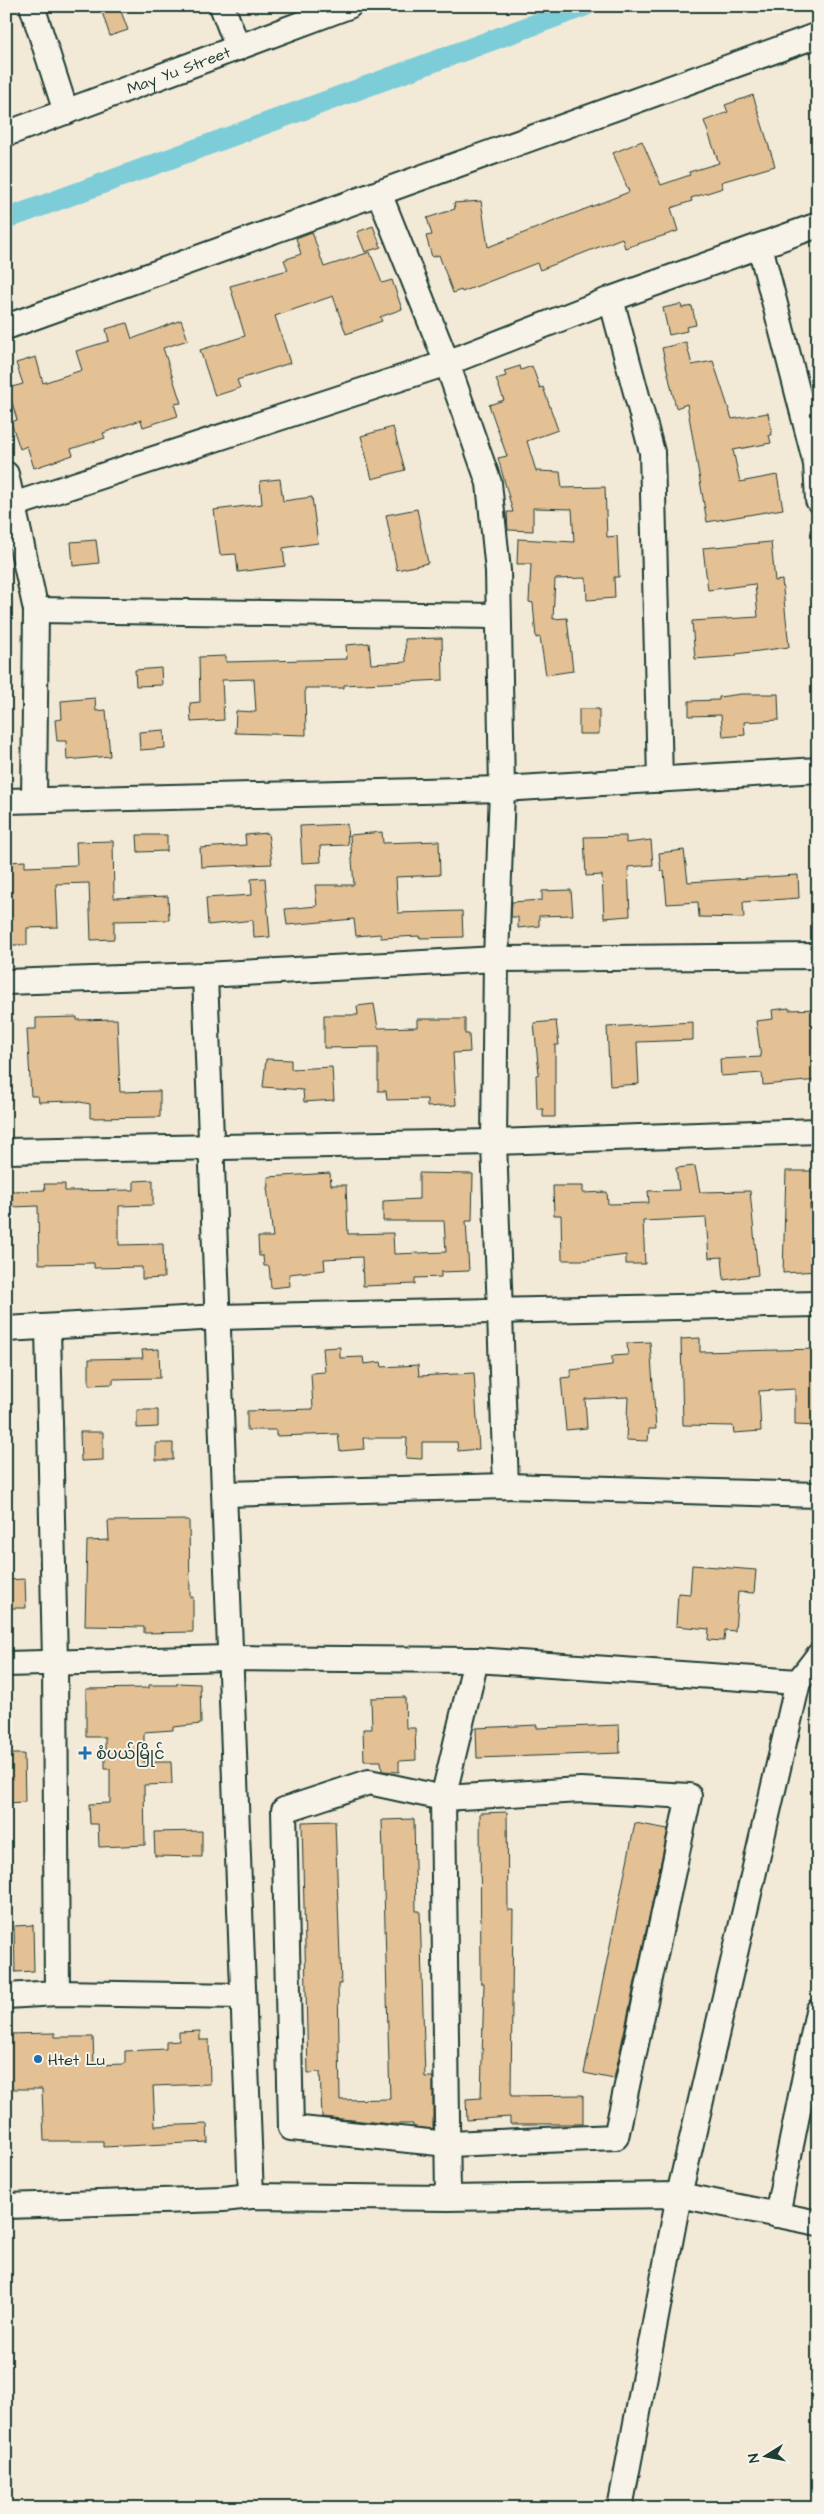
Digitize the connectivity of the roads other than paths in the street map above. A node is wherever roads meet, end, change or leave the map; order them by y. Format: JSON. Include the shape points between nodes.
{"nodes":[{"id":1,"x":32,"y":6,"type":"edge"},
{"id":2,"x":222,"y":6,"type":"edge"},
{"id":3,"x":350,"y":6,"type":"edge"},
{"id":4,"x":818,"y":35,"type":"edge"},
{"id":5,"x":238,"y":48,"type":"junction"},
{"id":6,"x":66,"y":112,"type":"junction"},
{"id":7,"x":6,"y":134,"type":"edge"},
{"id":8,"x":379,"y":193,"type":"junction"},
{"id":9,"x":818,"y":225,"type":"edge"},
{"id":10,"x":760,"y":246,"type":"junction"},
{"id":11,"x":612,"y":299,"type":"junction"},
{"id":12,"x":6,"y":327,"type":"edge"},
{"id":13,"x":447,"y":363,"type":"junction"},
{"id":14,"x":6,"y":474,"type":"edge"},
{"id":15,"x":818,"y":500,"type":"edge"},
{"id":16,"x":13,"y":505,"type":"junction"},
{"id":17,"x":36,"y":610,"type":"junction"},
{"id":18,"x":498,"y":616,"type":"junction"},
{"id":19,"x":818,"y":770,"type":"edge"},
{"id":20,"x":660,"y":780,"type":"junction"},
{"id":21,"x":502,"y":789,"type":"junction"},
{"id":22,"x":34,"y":800,"type":"junction"},
{"id":23,"x":6,"y":801,"type":"edge"},
{"id":24,"x":818,"y":956,"type":"edge"},
{"id":25,"x":496,"y":959,"type":"junction"},
{"id":26,"x":205,"y":975,"type":"junction"},
{"id":27,"x":6,"y":982,"type":"edge"},
{"id":28,"x":818,"y":1131,"type":"edge"},
{"id":29,"x":494,"y":1142,"type":"junction"},
{"id":30,"x":212,"y":1147,"type":"junction"},
{"id":31,"x":6,"y":1151,"type":"edge"},
{"id":32,"x":818,"y":1304,"type":"edge"},
{"id":33,"x":501,"y":1312,"type":"junction"},
{"id":34,"x":218,"y":1317,"type":"junction"},
{"id":35,"x":48,"y":1327,"type":"junction"},
{"id":36,"x":6,"y":1329,"type":"edge"},
{"id":37,"x":506,"y":1486,"type":"junction"},
{"id":38,"x":225,"y":1494,"type":"junction"},
{"id":39,"x":818,"y":1495,"type":"edge"},
{"id":40,"x":818,"y":1656,"type":"edge"},
{"id":41,"x":228,"y":1658,"type":"junction"},
{"id":42,"x":476,"y":1660,"type":"junction"},
{"id":43,"x":55,"y":1662,"type":"junction"},
{"id":44,"x":6,"y":1664,"type":"edge"},
{"id":45,"x":798,"y":1682,"type":"junction"},
{"id":46,"x":443,"y":1798,"type":"junction"},
{"id":47,"x":57,"y":1993,"type":"junction"},
{"id":48,"x":6,"y":1996,"type":"edge"},
{"id":49,"x":242,"y":1996,"type":"junction"},
{"id":50,"x":818,"y":2011,"type":"edge"},
{"id":51,"x":448,"y":2144,"type":"junction"},
{"id":52,"x":679,"y":2195,"type":"junction"},
{"id":53,"x":251,"y":2196,"type":"junction"},
{"id":54,"x":448,"y":2198,"type":"junction"},
{"id":55,"x":6,"y":2206,"type":"edge"},
{"id":56,"x":777,"y":2215,"type":"junction"},
{"id":57,"x":818,"y":2222,"type":"edge"},
{"id":58,"x":620,"y":2508,"type":"edge"}],
"edges":[{"from":1,"to":6,"type":"street"},
{"from":2,"to":5,"type":"street"},
{"from":3,"to":5,"type":"street","name":"May Yu Street"},
{"from":4,"to":8,"type":"street"},
{"from":5,"to":6,"type":"street","name":"May Yu Street"},
{"from":6,"to":7,"type":"street","name":"May Yu Street"},
{"from":8,"to":12,"type":"street"},
{"from":8,"to":13,"type":"street"},
{"from":9,"to":10,"type":"street"},
{"from":10,"to":11,"type":"street"},
{"from":10,"to":15,"type":"street","via":[[816,464]]},
{"from":11,"to":13,"type":"street"},
{"from":11,"to":20,"type":"street","via":[[652,452]]},
{"from":13,"to":16,"type":"street"},
{"from":13,"to":18,"type":"street","via":[[489,483],[498,571]]},
{"from":14,"to":16,"type":"street"},
{"from":16,"to":17,"type":"street"},
{"from":17,"to":18,"type":"street"},
{"from":17,"to":22,"type":"street"},
{"from":18,"to":21,"type":"street"},
{"from":19,"to":20,"type":"street"},
{"from":20,"to":21,"type":"street"},
{"from":21,"to":22,"type":"street"},
{"from":21,"to":25,"type":"street"},
{"from":22,"to":23,"type":"street"},
{"from":24,"to":25,"type":"street"},
{"from":25,"to":26,"type":"street"},
{"from":25,"to":29,"type":"street"},
{"from":26,"to":27,"type":"street"},
{"from":26,"to":30,"type":"street"},
{"from":28,"to":29,"type":"street"},
{"from":29,"to":30,"type":"street"},
{"from":29,"to":33,"type":"street"},
{"from":30,"to":31,"type":"street"},
{"from":30,"to":34,"type":"street"},
{"from":32,"to":33,"type":"street"},
{"from":33,"to":34,"type":"street"},
{"from":33,"to":37,"type":"street"},
{"from":34,"to":35,"type":"street"},
{"from":34,"to":38,"type":"street"},
{"from":35,"to":36,"type":"street"},
{"from":35,"to":43,"type":"street"},
{"from":37,"to":38,"type":"street"},
{"from":37,"to":39,"type":"street"},
{"from":38,"to":41,"type":"street"},
{"from":40,"to":45,"type":"street"},
{"from":41,"to":42,"type":"street"},
{"from":41,"to":43,"type":"street"},
{"from":41,"to":49,"type":"street"},
{"from":42,"to":45,"type":"street"},
{"from":42,"to":46,"type":"street"},
{"from":43,"to":44,"type":"street"},
{"from":43,"to":47,"type":"street"},
{"from":45,"to":52,"type":"street"},
{"from":46,"to":51,"type":"street"},
{"from":46,"to":51,"type":"street","via":[[369,1782],[284,1810],[284,1820],[291,2128]]},
{"from":46,"to":51,"type":"street","via":[[581,1790],[689,1796],[616,2137]]},
{"from":47,"to":48,"type":"street"},
{"from":47,"to":49,"type":"street"},
{"from":49,"to":53,"type":"street"},
{"from":50,"to":56,"type":"street"},
{"from":51,"to":54,"type":"street"},
{"from":52,"to":54,"type":"street"},
{"from":52,"to":56,"type":"street"},
{"from":52,"to":58,"type":"street"},
{"from":53,"to":54,"type":"street"},
{"from":53,"to":55,"type":"street"},
{"from":56,"to":57,"type":"street"}]}
